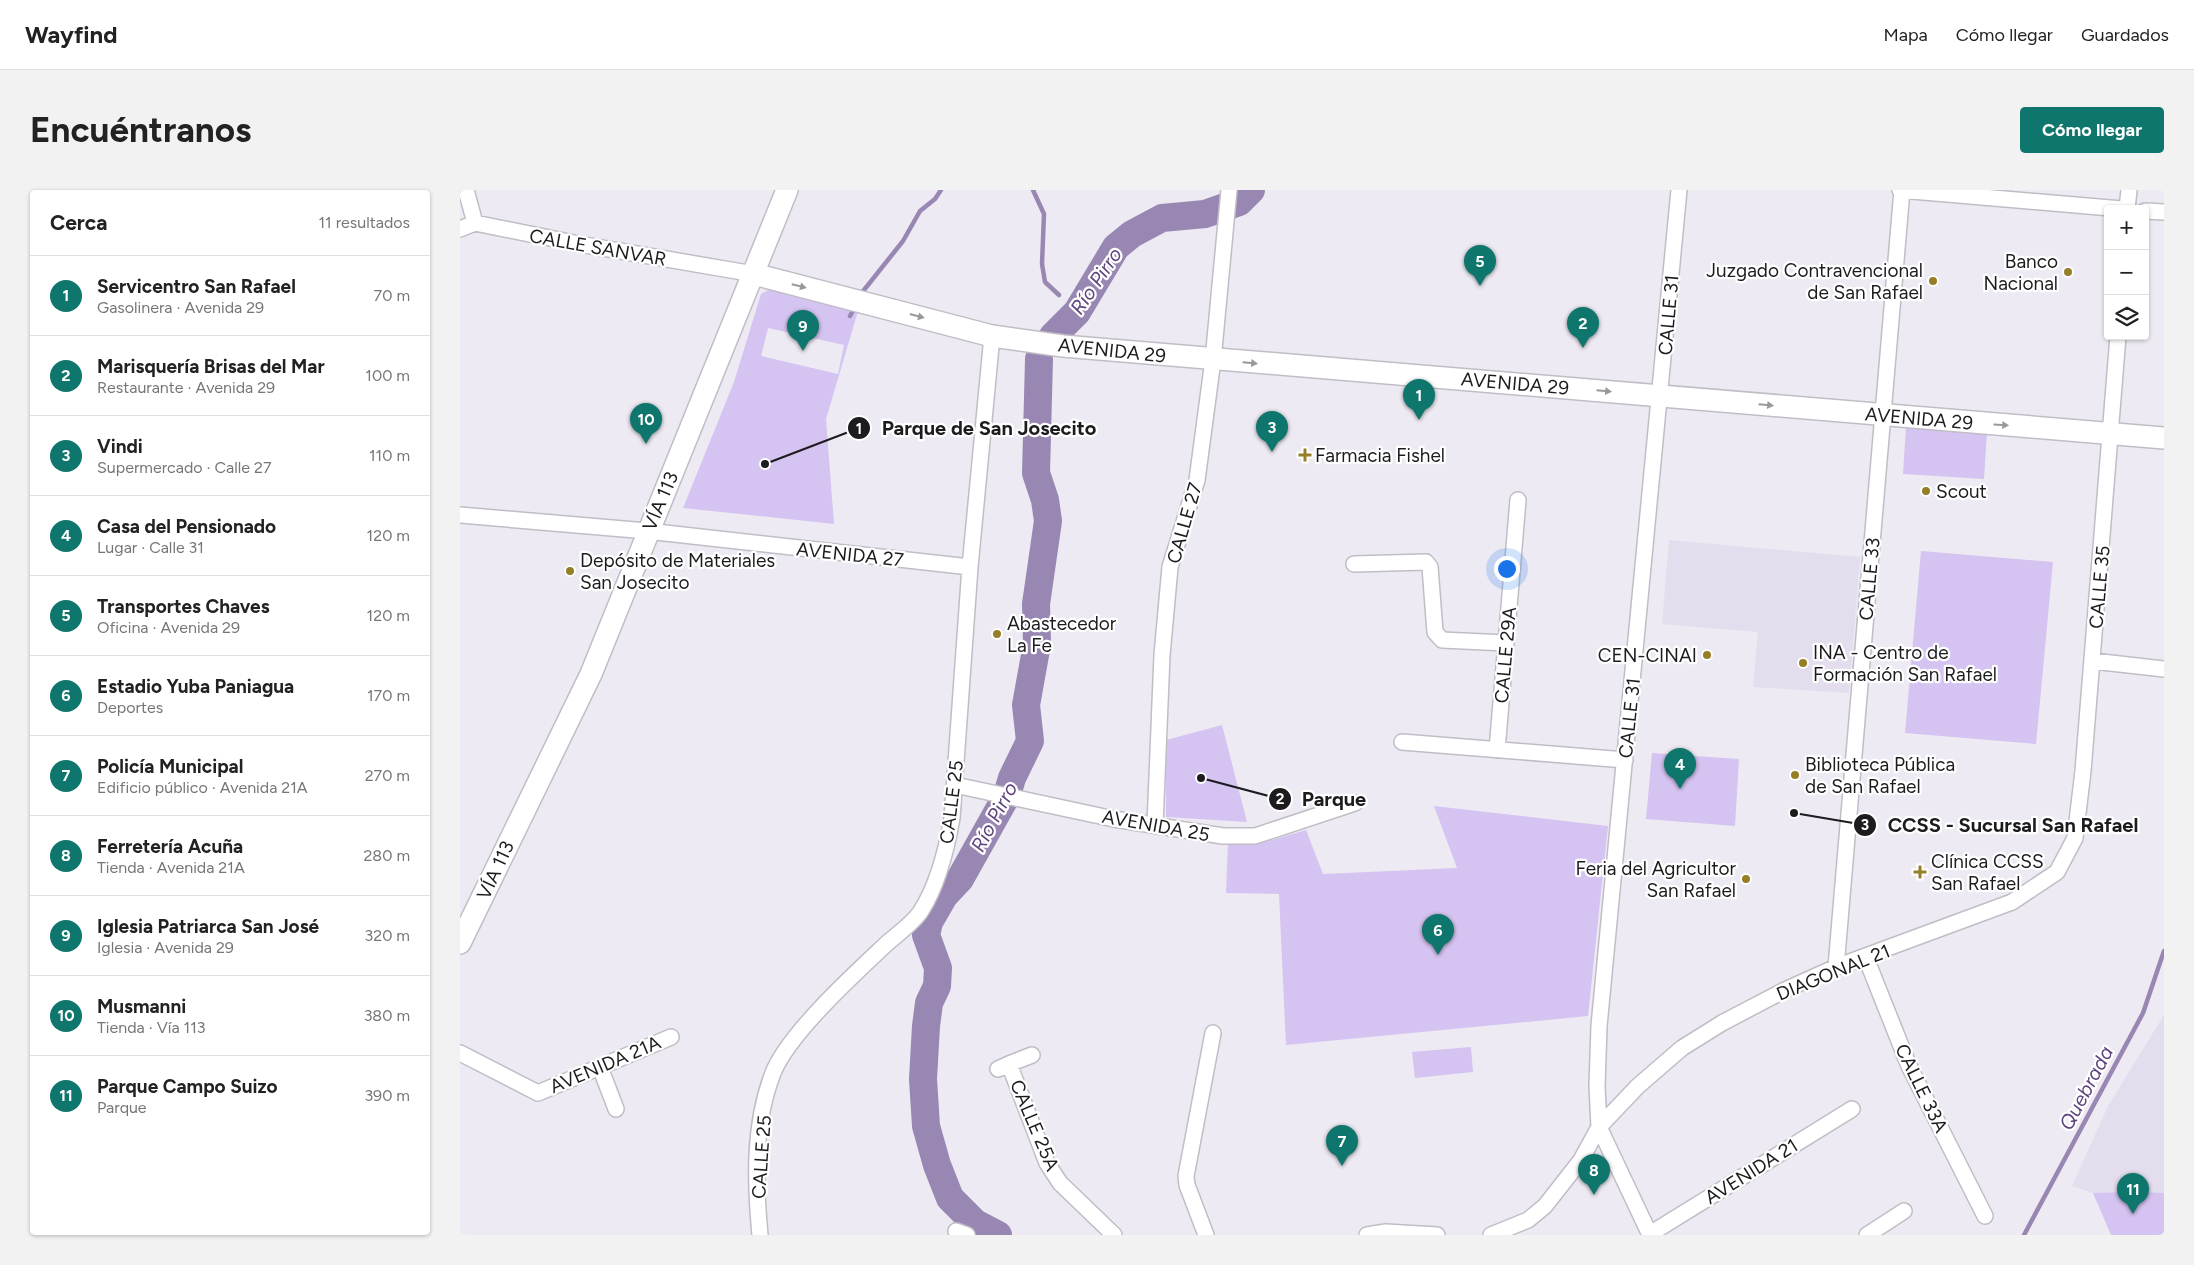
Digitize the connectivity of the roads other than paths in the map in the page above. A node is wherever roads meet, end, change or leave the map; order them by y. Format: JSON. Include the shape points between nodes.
{"nodes":[{"id":1,"x":466,"y":190,"type":"edge"},
{"id":2,"x":787,"y":190,"type":"edge"},
{"id":3,"x":1230,"y":190,"type":"edge"},
{"id":4,"x":1679,"y":190,"type":"edge"},
{"id":5,"x":1902,"y":190,"type":"edge"},
{"id":6,"x":2129,"y":190,"type":"edge"},
{"id":7,"x":2127,"y":205,"type":"edge"},
{"id":8,"x":2104,"y":207,"type":"edge"},
{"id":9,"x":2149,"y":210,"type":"edge"},
{"id":10,"x":2164,"y":212,"type":"edge"},
{"id":11,"x":475,"y":223,"type":"junction"},
{"id":12,"x":460,"y":229,"type":"edge"},
{"id":13,"x":754,"y":274,"type":"junction"},
{"id":14,"x":992,"y":336,"type":"junction"},
{"id":15,"x":2118,"y":340,"type":"edge"},
{"id":16,"x":1213,"y":360,"type":"junction"},
{"id":17,"x":1661,"y":395,"type":"junction"},
{"id":18,"x":1882,"y":415,"type":"junction"},
{"id":19,"x":2111,"y":434,"type":"junction"},
{"id":20,"x":2164,"y":438,"type":"edge"},
{"id":21,"x":1518,"y":500,"type":"dead end"},
{"id":22,"x":460,"y":515,"type":"edge"},
{"id":23,"x":647,"y":531,"type":"junction"},
{"id":24,"x":1354,"y":564,"type":"dead end"},
{"id":25,"x":970,"y":567,"type":"junction"},
{"id":26,"x":1506,"y":643,"type":"junction"},
{"id":27,"x":2093,"y":661,"type":"junction"},
{"id":28,"x":2164,"y":669,"type":"edge"},
{"id":29,"x":1402,"y":742,"type":"dead end"},
{"id":30,"x":1497,"y":750,"type":"junction"},
{"id":31,"x":1625,"y":760,"type":"junction"},
{"id":32,"x":955,"y":785,"type":"junction"},
{"id":33,"x":1354,"y":803,"type":"dead end"},
{"id":34,"x":1155,"y":825,"type":"junction"},
{"id":35,"x":2075,"y":838,"type":"joint"},
{"id":36,"x":460,"y":943,"type":"edge"},
{"id":37,"x":1866,"y":958,"type":"junction"},
{"id":38,"x":1836,"y":967,"type":"junction"},
{"id":39,"x":1213,"y":1033,"type":"dead end"},
{"id":40,"x":671,"y":1037,"type":"dead end"},
{"id":41,"x":460,"y":1053,"type":"edge"},
{"id":42,"x":1032,"y":1055,"type":"dead end"},
{"id":43,"x":600,"y":1066,"type":"junction"},
{"id":44,"x":616,"y":1109,"type":"dead end"},
{"id":45,"x":1852,"y":1109,"type":"dead end"},
{"id":46,"x":1599,"y":1127,"type":"junction"},
{"id":47,"x":1904,"y":1211,"type":"dead end"},
{"id":48,"x":1985,"y":1216,"type":"dead end"},
{"id":49,"x":1650,"y":1234,"type":"edge"},
{"id":50,"x":760,"y":1235,"type":"edge"},
{"id":51,"x":1114,"y":1235,"type":"edge"},
{"id":52,"x":1206,"y":1235,"type":"edge"},
{"id":53,"x":1367,"y":1235,"type":"edge"},
{"id":54,"x":1437,"y":1235,"type":"edge"},
{"id":55,"x":1491,"y":1235,"type":"edge"},
{"id":56,"x":1867,"y":1235,"type":"edge"}],
"edges":[{"from":1,"to":11,"type":"street"},
{"from":2,"to":13,"type":"main road","name":"VÍA 113"},
{"from":3,"to":16,"type":"street","name":"CALLE 27"},
{"from":4,"to":17,"type":"street","name":"CALLE 31"},
{"from":5,"to":8,"type":"street"},
{"from":5,"to":18,"type":"street","name":"CALLE 33"},
{"from":6,"to":7,"type":"street"},
{"from":9,"to":10,"type":"street"},
{"from":11,"to":12,"type":"street"},
{"from":11,"to":13,"type":"street","name":"CALLE SANVAR"},
{"from":13,"to":14,"type":"main road","name":"AVENIDA 29","one_way":true},
{"from":13,"to":23,"type":"main road","name":"VÍA 113"},
{"from":14,"to":16,"type":"main road","name":"AVENIDA 29"},
{"from":14,"to":25,"type":"street","name":"CALLE 25"},
{"from":15,"to":19,"type":"street","name":"CALLE 35"},
{"from":16,"to":17,"type":"main road","name":"AVENIDA 29","one_way":true},
{"from":16,"to":34,"type":"street","name":"CALLE 27","via":[[1197,480],[1170,566],[1162,655]]},
{"from":17,"to":18,"type":"main road","name":"AVENIDA 29","one_way":true},
{"from":17,"to":31,"type":"street","name":"CALLE 31"},
{"from":18,"to":19,"type":"main road","name":"AVENIDA 29","one_way":true},
{"from":18,"to":38,"type":"street","name":"CALLE 33"},
{"from":19,"to":20,"type":"main road","name":"AVENIDA 29"},
{"from":19,"to":27,"type":"street","name":"CALLE 35"},
{"from":21,"to":26,"type":"street","name":"CALLE 29A"},
{"from":22,"to":23,"type":"street","name":"AVENIDA 27"},
{"from":23,"to":25,"type":"street","name":"AVENIDA 27"},
{"from":23,"to":36,"type":"main road","name":"VÍA 113","via":[[591,674]]},
{"from":24,"to":26,"type":"street","via":[[1426,562],[1430,567],[1437,636],[1442,640]]},
{"from":25,"to":32,"type":"street","name":"CALLE 25"},
{"from":26,"to":30,"type":"street","name":"CALLE 29A"},
{"from":27,"to":28,"type":"street"},
{"from":27,"to":35,"type":"street","name":"CALLE 35"},
{"from":29,"to":30,"type":"street"},
{"from":30,"to":31,"type":"street"},
{"from":31,"to":46,"type":"street","name":"CALLE 31","via":[[1599,1026]]},
{"from":32,"to":34,"type":"street","name":"AVENIDA 25"},
{"from":32,"to":50,"type":"street","name":"CALLE 25","via":[[948,844],[921,912],[809,1022],[773,1072],[758,1146],[756,1196]]},
{"from":33,"to":34,"type":"street","name":"AVENIDA 25","via":[[1255,836],[1223,836]]},
{"from":35,"to":37,"type":"street","name":"DIAGONAL 21","via":[[2057,872],[2012,902]]},
{"from":37,"to":38,"type":"street","name":"DIAGONAL 21"},
{"from":37,"to":48,"type":"street","name":"CALLE 33A","via":[[1908,1066]]},
{"from":38,"to":46,"type":"street","name":"DIAGONAL 21","via":[[1722,1023],[1682,1048],[1638,1086]]},
{"from":39,"to":52,"type":"street","via":[[1186,1176]]},
{"from":40,"to":43,"type":"street","name":"AVENIDA 21A"},
{"from":41,"to":43,"type":"street","name":"AVENIDA 21A","via":[[538,1093]]},
{"from":42,"to":51,"type":"street","name":"CALLE 25A","via":[[1004,1067],[1047,1163],[1060,1182]]},
{"from":43,"to":44,"type":"street"},
{"from":45,"to":49,"type":"street","name":"AVENIDA 21"},
{"from":46,"to":49,"type":"street"},
{"from":46,"to":55,"type":"street","via":[[1581,1160],[1545,1206],[1528,1220]]},
{"from":47,"to":56,"type":"street"},
{"from":53,"to":54,"type":"street","via":[[1386,1232]]}]}
